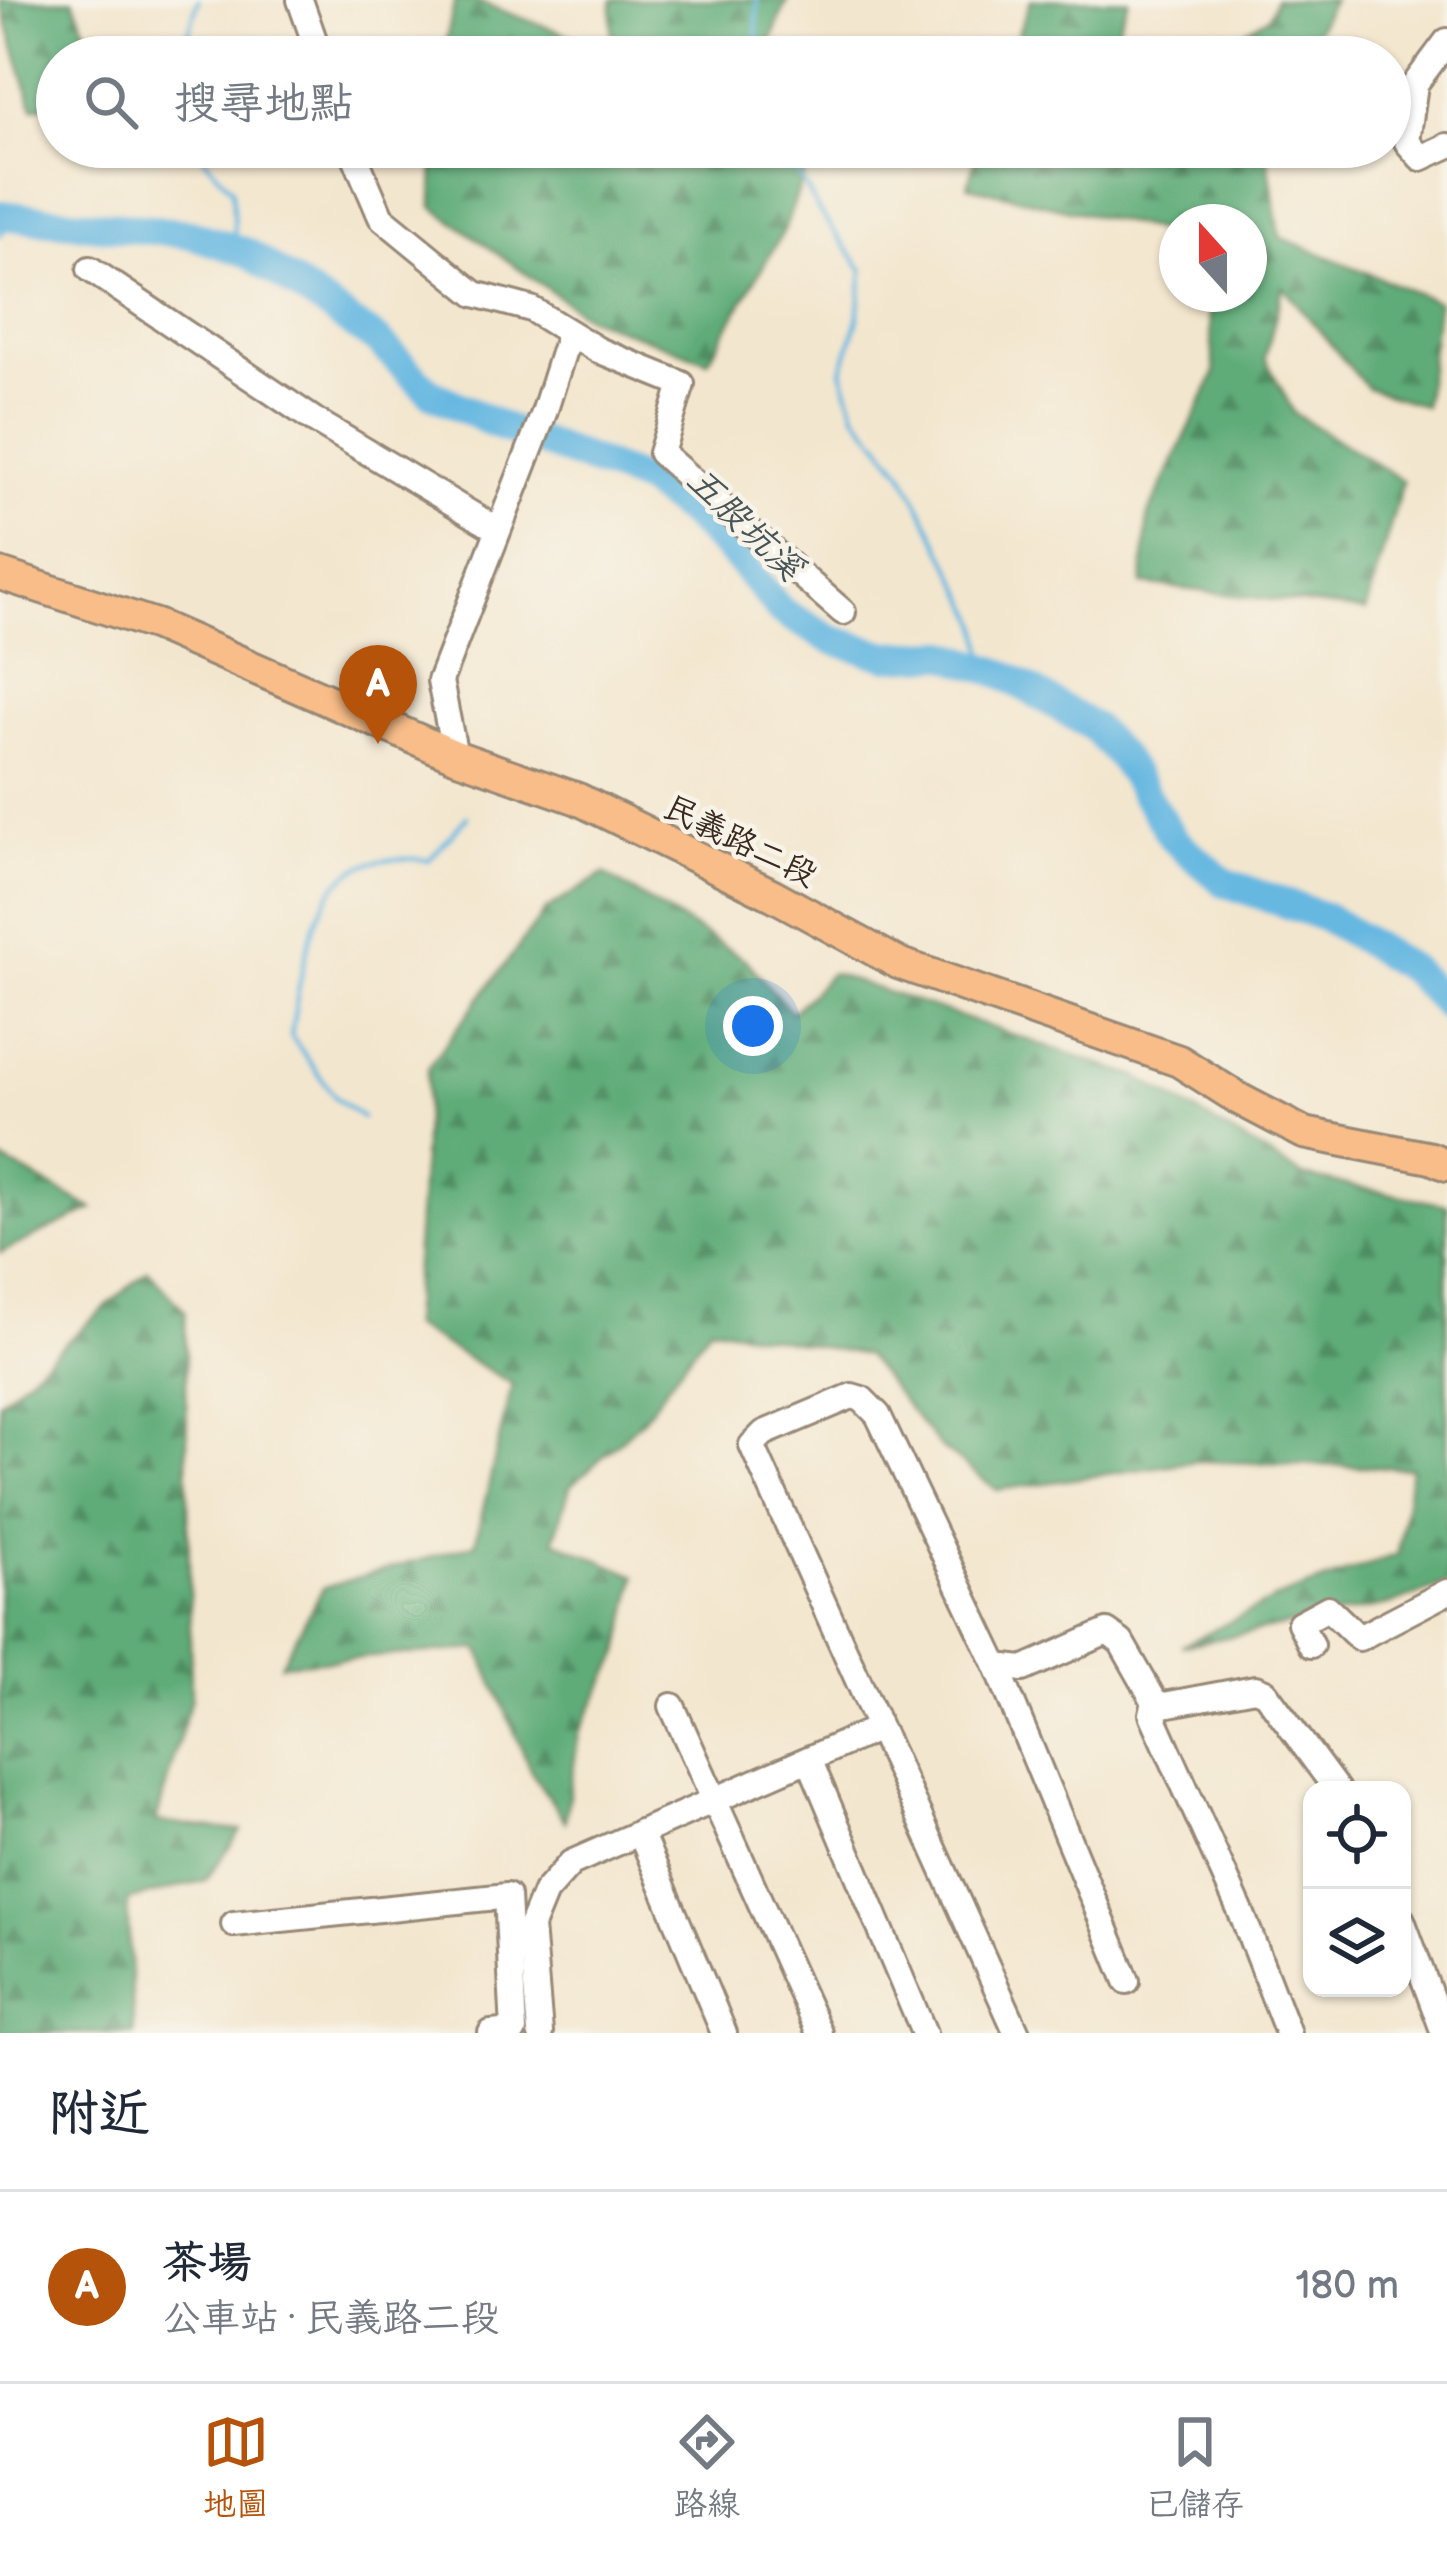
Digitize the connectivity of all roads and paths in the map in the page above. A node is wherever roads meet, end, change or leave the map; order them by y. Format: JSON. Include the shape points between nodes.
{"nodes":[{"id":1,"x":300,"y":0,"type":"edge"},
{"id":2,"x":313,"y":36,"type":"edge"},
{"id":3,"x":1447,"y":41,"type":"edge"},
{"id":4,"x":1411,"y":113,"type":"edge"},
{"id":5,"x":1447,"y":146,"type":"edge"},
{"id":6,"x":1411,"y":147,"type":"edge"},
{"id":7,"x":360,"y":168,"type":"edge"},
{"id":8,"x":90,"y":268,"type":"dead end"},
{"id":9,"x":569,"y":334,"type":"junction"},
{"id":10,"x":497,"y":530,"type":"junction"},
{"id":11,"x":0,"y":574,"type":"edge"},
{"id":12,"x":843,"y":612,"type":"dead end"},
{"id":13,"x":455,"y":756,"type":"junction"},
{"id":14,"x":1447,"y":1166,"type":"edge"},
{"id":15,"x":1447,"y":1592,"type":"edge"},
{"id":16,"x":1311,"y":1646,"type":"dead end"},
{"id":17,"x":997,"y":1666,"type":"junction"},
{"id":18,"x":1155,"y":1702,"type":"junction"},
{"id":19,"x":672,"y":1706,"type":"dead end"},
{"id":20,"x":879,"y":1727,"type":"junction"},
{"id":21,"x":809,"y":1759,"type":"junction"},
{"id":22,"x":1330,"y":1781,"type":"edge"},
{"id":23,"x":717,"y":1801,"type":"junction"},
{"id":24,"x":640,"y":1832,"type":"junction"},
{"id":25,"x":234,"y":1924,"type":"dead end"},
{"id":26,"x":1411,"y":1944,"type":"edge"},
{"id":27,"x":1127,"y":1982,"type":"dead end"},
{"id":28,"x":491,"y":2033,"type":"edge"},
{"id":29,"x":540,"y":2033,"type":"edge"},
{"id":30,"x":724,"y":2033,"type":"edge"},
{"id":31,"x":820,"y":2033,"type":"edge"},
{"id":32,"x":924,"y":2033,"type":"edge"},
{"id":33,"x":1017,"y":2033,"type":"edge"},
{"id":34,"x":1288,"y":2033,"type":"edge"},
{"id":35,"x":1444,"y":2033,"type":"edge"}],
"edges":[{"from":1,"to":2,"type":"street"},
{"from":3,"to":4,"type":"street","via":[[1415,84]]},
{"from":5,"to":6,"type":"street","via":[[1421,158]]},
{"from":7,"to":9,"type":"street","via":[[381,217],[475,294],[531,309]]},
{"from":8,"to":10,"type":"street","via":[[314,420]]},
{"from":9,"to":10,"type":"street"},
{"from":9,"to":12,"type":"street","via":[[682,384],[661,453]]},
{"from":10,"to":13,"type":"street","via":[[440,681]]},
{"from":11,"to":13,"type":"main road","name":"民義路二段","via":[[156,625]]},
{"from":13,"to":14,"type":"main road","name":"民義路二段","via":[[578,799],[898,963],[1179,1061],[1304,1133]]},
{"from":15,"to":16,"type":"street","via":[[1359,1638],[1328,1608],[1300,1623]]},
{"from":17,"to":18,"type":"street","via":[[1023,1669],[1107,1633],[1121,1642]]},
{"from":17,"to":20,"type":"street","via":[[878,1415],[852,1396],[764,1433],[752,1445]]},
{"from":17,"to":27,"type":"street"},
{"from":18,"to":22,"type":"street","via":[[1265,1692]]},
{"from":18,"to":34,"type":"street","via":[[1152,1714]]},
{"from":19,"to":23,"type":"street"},
{"from":20,"to":21,"type":"street"},
{"from":20,"to":33,"type":"street"},
{"from":21,"to":23,"type":"street"},
{"from":21,"to":32,"type":"street"},
{"from":23,"to":24,"type":"street"},
{"from":23,"to":31,"type":"street"},
{"from":24,"to":29,"type":"street","via":[[571,1863],[545,1892],[531,1926]]},
{"from":24,"to":30,"type":"street"},
{"from":25,"to":28,"type":"street","via":[[507,1897],[514,2031]]},
{"from":26,"to":35,"type":"street"}]}
